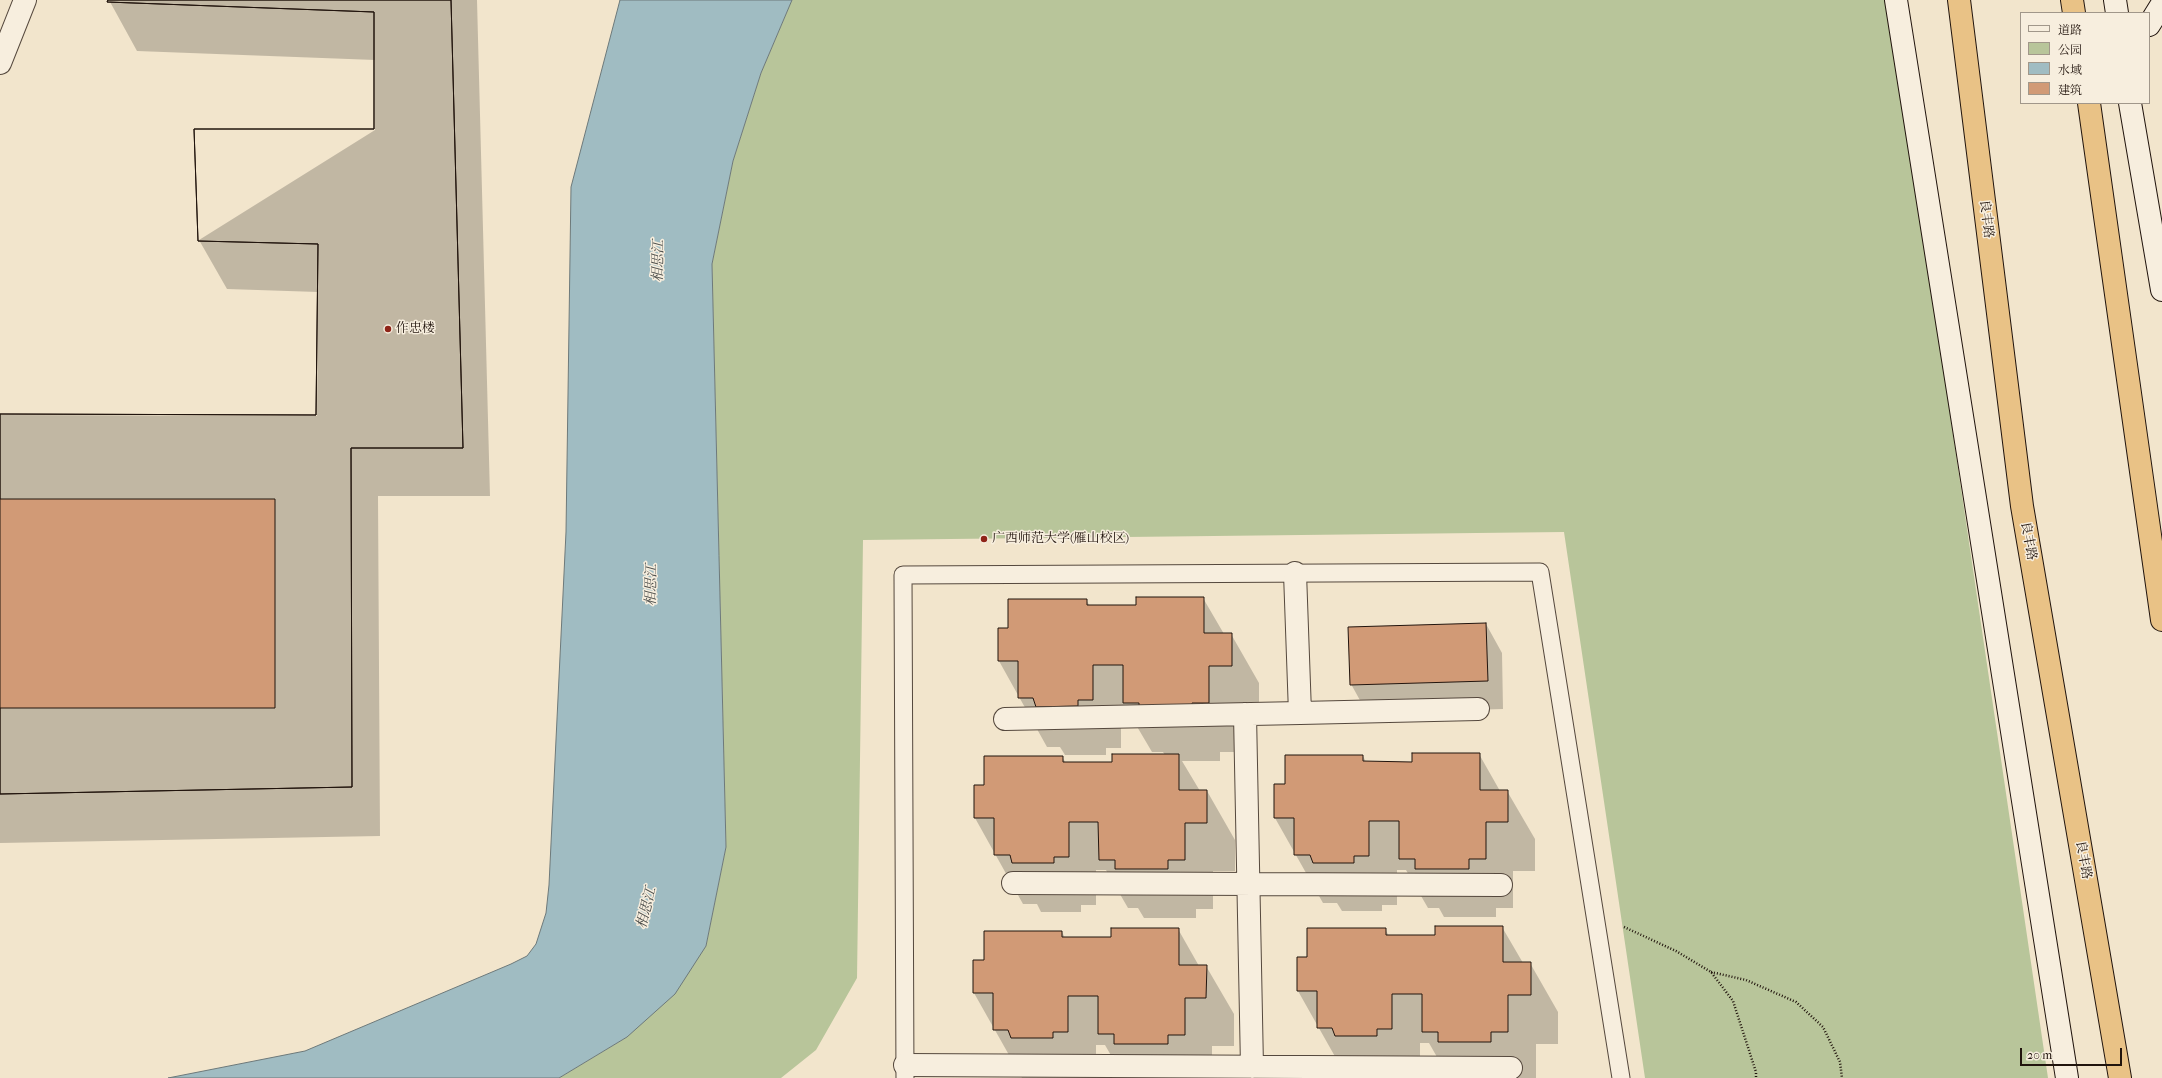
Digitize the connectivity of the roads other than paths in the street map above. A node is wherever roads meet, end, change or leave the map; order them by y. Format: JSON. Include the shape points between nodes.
{"nodes":[{"id":1,"x":25,"y":0,"type":"edge"},
{"id":2,"x":1896,"y":0,"type":"edge"},
{"id":3,"x":1959,"y":0,"type":"edge"},
{"id":4,"x":2072,"y":0,"type":"edge"},
{"id":5,"x":2115,"y":0,"type":"edge"},
{"id":6,"x":2162,"y":4,"type":"edge"},
{"id":7,"x":2074,"y":12,"type":"edge"},
{"id":8,"x":2116,"y":12,"type":"edge"},
{"id":9,"x":2150,"y":23,"type":"edge"},
{"id":10,"x":0,"y":63,"type":"edge"},
{"id":11,"x":2089,"y":104,"type":"edge"},
{"id":12,"x":2130,"y":104,"type":"edge"},
{"id":13,"x":2162,"y":290,"type":"edge"},
{"id":14,"x":1294,"y":574,"type":"junction"},
{"id":15,"x":2162,"y":620,"type":"edge"},
{"id":16,"x":1478,"y":709,"type":"dead end"},
{"id":17,"x":1300,"y":713,"type":"junction"},
{"id":18,"x":1245,"y":714,"type":"junction"},
{"id":19,"x":1005,"y":719,"type":"dead end"},
{"id":20,"x":1013,"y":883,"type":"dead end"},
{"id":21,"x":1249,"y":884,"type":"junction"},
{"id":22,"x":1501,"y":885,"type":"dead end"},
{"id":23,"x":1252,"y":1067,"type":"junction"},
{"id":24,"x":1511,"y":1068,"type":"dead end"},
{"id":25,"x":905,"y":1072,"type":"edge"},
{"id":26,"x":1621,"y":1078,"type":"edge"},
{"id":27,"x":2067,"y":1078,"type":"edge"},
{"id":28,"x":2120,"y":1078,"type":"edge"}],
"edges":[{"from":1,"to":10,"type":"street"},
{"from":2,"to":27,"type":"street"},
{"from":3,"to":28,"type":"highway","name":"良丰路","via":[[2022,506]]},
{"from":4,"to":7,"type":"highway"},
{"from":5,"to":8,"type":"street"},
{"from":6,"to":9,"type":"street"},
{"from":11,"to":15,"type":"highway"},
{"from":12,"to":13,"type":"street"},
{"from":14,"to":17,"type":"street"},
{"from":14,"to":25,"type":"lane","via":[[903,575]]},
{"from":14,"to":26,"type":"lane","via":[[1540,572]]},
{"from":16,"to":17,"type":"street"},
{"from":17,"to":18,"type":"street"},
{"from":18,"to":19,"type":"street"},
{"from":18,"to":21,"type":"street"},
{"from":20,"to":21,"type":"street"},
{"from":21,"to":22,"type":"street"},
{"from":21,"to":23,"type":"street"},
{"from":23,"to":24,"type":"street"},
{"from":23,"to":25,"type":"street"}]}
